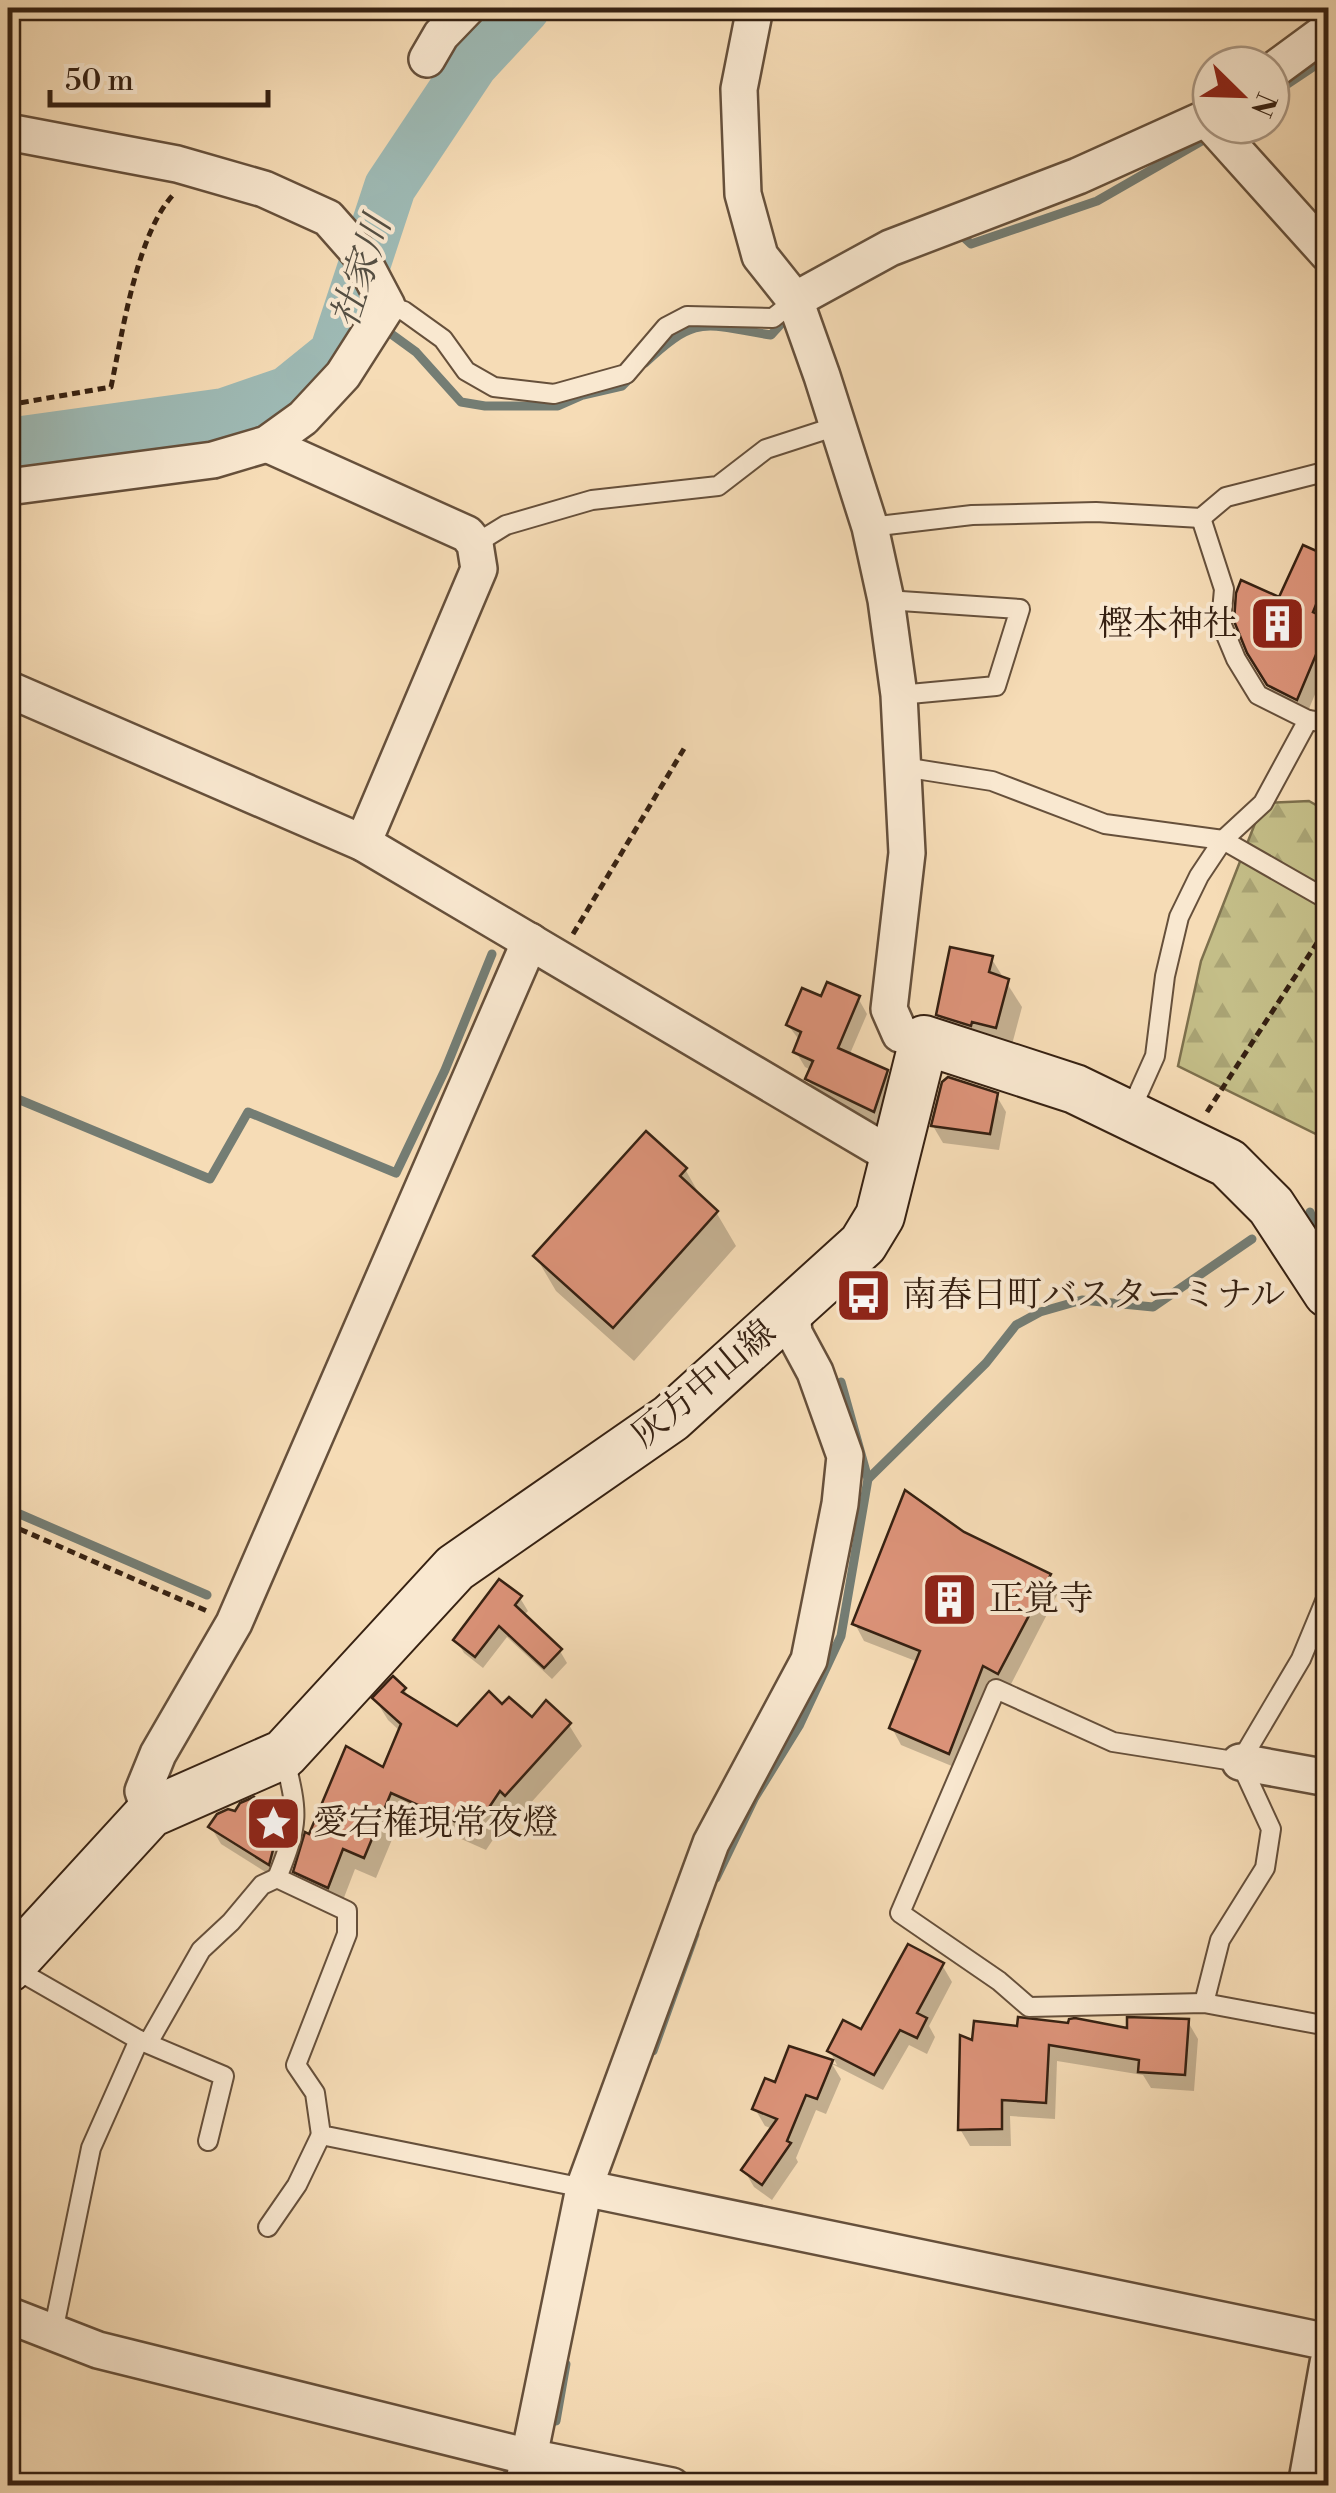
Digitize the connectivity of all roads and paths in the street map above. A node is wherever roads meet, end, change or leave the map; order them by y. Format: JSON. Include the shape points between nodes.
{"nodes":[{"id":1,"x":467,"y":8,"type":"edge"},
{"id":2,"x":755,"y":8,"type":"edge"},
{"id":3,"x":1328,"y":30,"type":"edge"},
{"id":4,"x":1291,"y":57,"type":"edge"},
{"id":5,"x":427,"y":59,"type":"dead end"},
{"id":6,"x":1191,"y":129,"type":"edge"},
{"id":7,"x":8,"y":132,"type":"edge"},
{"id":8,"x":1231,"y":145,"type":"edge"},
{"id":9,"x":196,"y":170,"type":"junction"},
{"id":10,"x":1328,"y":254,"type":"edge"},
{"id":11,"x":795,"y":300,"type":"junction"},
{"id":12,"x":387,"y":306,"type":"junction"},
{"id":13,"x":8,"y":405,"type":"edge"},
{"id":14,"x":838,"y":426,"type":"junction"},
{"id":15,"x":266,"y":444,"type":"junction"},
{"id":16,"x":1328,"y":471,"type":"edge"},
{"id":17,"x":8,"y":487,"type":"edge"},
{"id":18,"x":1201,"y":518,"type":"junction"},
{"id":19,"x":870,"y":527,"type":"junction"},
{"id":20,"x":475,"y":544,"type":"junction"},
{"id":21,"x":886,"y":600,"type":"junction"},
{"id":22,"x":8,"y":690,"type":"edge"},
{"id":23,"x":899,"y":695,"type":"junction"},
{"id":24,"x":1308,"y":720,"type":"junction"},
{"id":25,"x":1328,"y":722,"type":"edge"},
{"id":26,"x":685,"y":747,"type":"dead end"},
{"id":27,"x":903,"y":767,"type":"junction"},
{"id":28,"x":1224,"y":840,"type":"junction"},
{"id":29,"x":363,"y":843,"type":"junction"},
{"id":30,"x":1328,"y":900,"type":"edge"},
{"id":31,"x":1328,"y":926,"type":"edge"},
{"id":32,"x":544,"y":950,"type":"junction"},
{"id":33,"x":924,"y":1040,"type":"junction"},
{"id":34,"x":1129,"y":1115,"type":"junction"},
{"id":35,"x":1187,"y":1143,"type":"junction"},
{"id":36,"x":896,"y":1158,"type":"junction"},
{"id":37,"x":1327,"y":1287,"type":"edge"},
{"id":38,"x":792,"y":1311,"type":"junction"},
{"id":39,"x":8,"y":1524,"type":"edge"},
{"id":40,"x":1328,"y":1594,"type":"edge"},
{"id":41,"x":234,"y":1623,"type":"junction"},
{"id":42,"x":284,"y":1754,"type":"junction"},
{"id":43,"x":1240,"y":1762,"type":"junction"},
{"id":44,"x":1328,"y":1778,"type":"edge"},
{"id":45,"x":150,"y":1813,"type":"junction"},
{"id":46,"x":277,"y":1878,"type":"junction"},
{"id":47,"x":8,"y":1967,"type":"edge"},
{"id":48,"x":1204,"y":2003,"type":"junction"},
{"id":49,"x":1328,"y":2026,"type":"edge"},
{"id":50,"x":143,"y":2042,"type":"junction"},
{"id":51,"x":320,"y":2135,"type":"junction"},
{"id":52,"x":208,"y":2142,"type":"dead end"},
{"id":53,"x":584,"y":2188,"type":"junction"},
{"id":54,"x":268,"y":2227,"type":"dead end"},
{"id":55,"x":8,"y":2315,"type":"edge"},
{"id":56,"x":53,"y":2332,"type":"junction"},
{"id":57,"x":1328,"y":2342,"type":"edge"},
{"id":58,"x":1328,"y":2363,"type":"edge"},
{"id":59,"x":526,"y":2471,"type":"edge"},
{"id":60,"x":672,"y":2486,"type":"edge"},
{"id":61,"x":1306,"y":2486,"type":"edge"}],
"edges":[{"from":1,"to":5,"type":"street"},
{"from":2,"to":11,"type":"street","via":[[739,89],[743,194],[760,256]]},
{"from":3,"to":4,"type":"street"},
{"from":6,"to":11,"type":"street","via":[[890,248]]},
{"from":7,"to":9,"type":"street"},
{"from":8,"to":10,"type":"street"},
{"from":9,"to":12,"type":"street","via":[[264,189],[328,218],[360,253]]},
{"from":9,"to":13,"type":"path","via":[[163,206],[142,257],[111,387]]},
{"from":11,"to":12,"type":"lane","via":[[774,318],[687,316],[666,327],[626,374],[554,394],[494,387],[466,371],[443,339],[404,310]]},
{"from":11,"to":14,"type":"street"},
{"from":12,"to":15,"type":"street","via":[[343,375],[303,418]]},
{"from":14,"to":19,"type":"street"},
{"from":14,"to":20,"type":"lane","via":[[766,449],[718,486],[592,500],[506,525]]},
{"from":15,"to":17,"type":"street","via":[[213,460]]},
{"from":15,"to":20,"type":"street","via":[[467,534]]},
{"from":16,"to":18,"type":"lane","via":[[1226,497]]},
{"from":18,"to":19,"type":"lane","via":[[972,515]]},
{"from":18,"to":24,"type":"lane","via":[[1224,589],[1222,622],[1236,659],[1258,695]]},
{"from":19,"to":21,"type":"street"},
{"from":20,"to":29,"type":"street","via":[[479,570]]},
{"from":21,"to":23,"type":"street"},
{"from":21,"to":23,"type":"lane","via":[[1020,608],[996,686]]},
{"from":22,"to":29,"type":"street"},
{"from":23,"to":27,"type":"street"},
{"from":24,"to":25,"type":"lane"},
{"from":24,"to":28,"type":"lane","via":[[1263,803]]},
{"from":26,"to":32,"type":"path"},
{"from":27,"to":28,"type":"lane","via":[[992,781],[1105,824]]},
{"from":27,"to":33,"type":"street","via":[[907,853],[889,1009],[900,1034]]},
{"from":28,"to":30,"type":"lane"},
{"from":28,"to":34,"type":"lane","via":[[1179,917],[1155,1056]]},
{"from":29,"to":32,"type":"street"},
{"from":31,"to":35,"type":"path"},
{"from":32,"to":36,"type":"street"},
{"from":32,"to":41,"type":"street"},
{"from":33,"to":34,"type":"main road","via":[[1075,1089]]},
{"from":33,"to":36,"type":"main road","name":"灰方中山線"},
{"from":34,"to":35,"type":"main road"},
{"from":35,"to":37,"type":"main road","via":[[1228,1163],[1272,1206]]},
{"from":36,"to":38,"type":"main road","name":"灰方中山線","via":[[874,1228]]},
{"from":38,"to":42,"type":"main road","name":"灰方中山線","via":[[671,1418],[455,1568]]},
{"from":38,"to":53,"type":"street","via":[[794,1334],[845,1456],[809,1660],[711,1843]]},
{"from":39,"to":41,"type":"path"},
{"from":40,"to":43,"type":"lane","via":[[1302,1659]]},
{"from":41,"to":45,"type":"street","via":[[158,1754],[143,1791]]},
{"from":42,"to":45,"type":"main road","name":"灰方中山線"},
{"from":42,"to":46,"type":"lane","via":[[295,1834]]},
{"from":43,"to":44,"type":"street"},
{"from":43,"to":48,"type":"lane","via":[[1271,1829],[1266,1868],[1220,1940]]},
{"from":43,"to":48,"type":"lane","via":[[1113,1742],[996,1688],[900,1913],[1028,2007]]},
{"from":45,"to":47,"type":"main road","name":"灰方中山線"},
{"from":46,"to":50,"type":"lane","via":[[201,1950]]},
{"from":46,"to":51,"type":"lane","via":[[348,1911],[348,1934],[296,2065],[316,2093]]},
{"from":47,"to":50,"type":"lane"},
{"from":48,"to":49,"type":"lane"},
{"from":50,"to":52,"type":"lane","via":[[224,2076]]},
{"from":50,"to":56,"type":"lane","via":[[91,2148]]},
{"from":51,"to":53,"type":"lane"},
{"from":51,"to":54,"type":"lane"},
{"from":53,"to":57,"type":"street"},
{"from":53,"to":59,"type":"street"},
{"from":55,"to":56,"type":"street"},
{"from":56,"to":59,"type":"street"},
{"from":58,"to":61,"type":"street"},
{"from":59,"to":60,"type":"street"}]}
